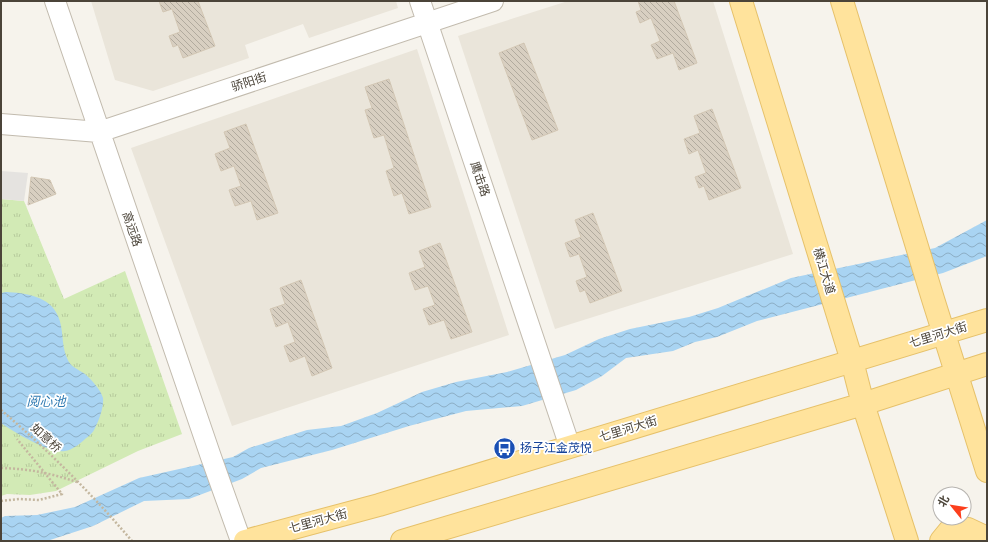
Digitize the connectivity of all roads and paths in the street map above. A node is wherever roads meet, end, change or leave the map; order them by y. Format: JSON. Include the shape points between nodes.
{"nodes":[{"id":1,"x":55,"y":1,"type":"edge"},
{"id":2,"x":420,"y":1,"type":"edge"},
{"id":3,"x":493,"y":1,"type":"edge"},
{"id":4,"x":741,"y":1,"type":"edge"},
{"id":5,"x":842,"y":1,"type":"edge"},
{"id":6,"x":427,"y":23,"type":"junction"},
{"id":7,"x":1,"y":124,"type":"edge"},
{"id":8,"x":99,"y":132,"type":"junction"},
{"id":9,"x":987,"y":320,"type":"edge"},
{"id":10,"x":944,"y":334,"type":"junction"},
{"id":11,"x":852,"y":361,"type":"junction"},
{"id":12,"x":987,"y":364,"type":"edge"},
{"id":13,"x":956,"y":373,"type":"junction"},
{"id":14,"x":863,"y":404,"type":"junction"},
{"id":15,"x":1,"y":410,"type":"edge"},
{"id":16,"x":16,"y":439,"type":"dead end"},
{"id":17,"x":570,"y":447,"type":"junction"},
{"id":18,"x":1,"y":468,"type":"edge"},
{"id":19,"x":987,"y":471,"type":"edge"},
{"id":20,"x":77,"y":482,"type":"junction"},
{"id":21,"x":1,"y":501,"type":"edge"},
{"id":22,"x":987,"y":538,"type":"edge"},
{"id":23,"x":132,"y":541,"type":"edge"},
{"id":24,"x":241,"y":541,"type":"edge"},
{"id":25,"x":245,"y":541,"type":"edge"},
{"id":26,"x":402,"y":541,"type":"edge"},
{"id":27,"x":907,"y":541,"type":"edge"},
{"id":28,"x":941,"y":541,"type":"edge"}],
"edges":[{"from":1,"to":8,"type":"street","name":"高远路"},
{"from":2,"to":6,"type":"street","name":"鹰击路"},
{"from":3,"to":6,"type":"street","name":"骄阳街"},
{"from":4,"to":11,"type":"main road","name":"横江大道"},
{"from":5,"to":10,"type":"main road"},
{"from":6,"to":8,"type":"street","name":"骄阳街"},
{"from":6,"to":17,"type":"street","name":"鹰击路"},
{"from":7,"to":8,"type":"street","name":"骄阳街"},
{"from":8,"to":24,"type":"street","name":"高远路"},
{"from":9,"to":10,"type":"main road","name":"七里河大街"},
{"from":10,"to":11,"type":"main road","name":"七里河大街"},
{"from":10,"to":13,"type":"main road"},
{"from":11,"to":14,"type":"main road","name":"横江大道"},
{"from":11,"to":17,"type":"main road","name":"七里河大街"},
{"from":12,"to":13,"type":"main road"},
{"from":13,"to":14,"type":"main road"},
{"from":13,"to":19,"type":"main road"},
{"from":14,"to":26,"type":"main road"},
{"from":14,"to":27,"type":"main road","name":"横江大道"},
{"from":15,"to":20,"type":"path","name":"如意桥","via":[[40,444]]},
{"from":16,"to":21,"type":"path","via":[[62,494],[39,500]]},
{"from":17,"to":25,"type":"main road","name":"七里河大街","via":[[379,505]]},
{"from":18,"to":20,"type":"path","name":"如意桥","bridge":true,"via":[[49,473]]},
{"from":20,"to":23,"type":"path","name":"如意桥"},
{"from":22,"to":28,"type":"main road","via":[[968,529],[950,530]]}]}
